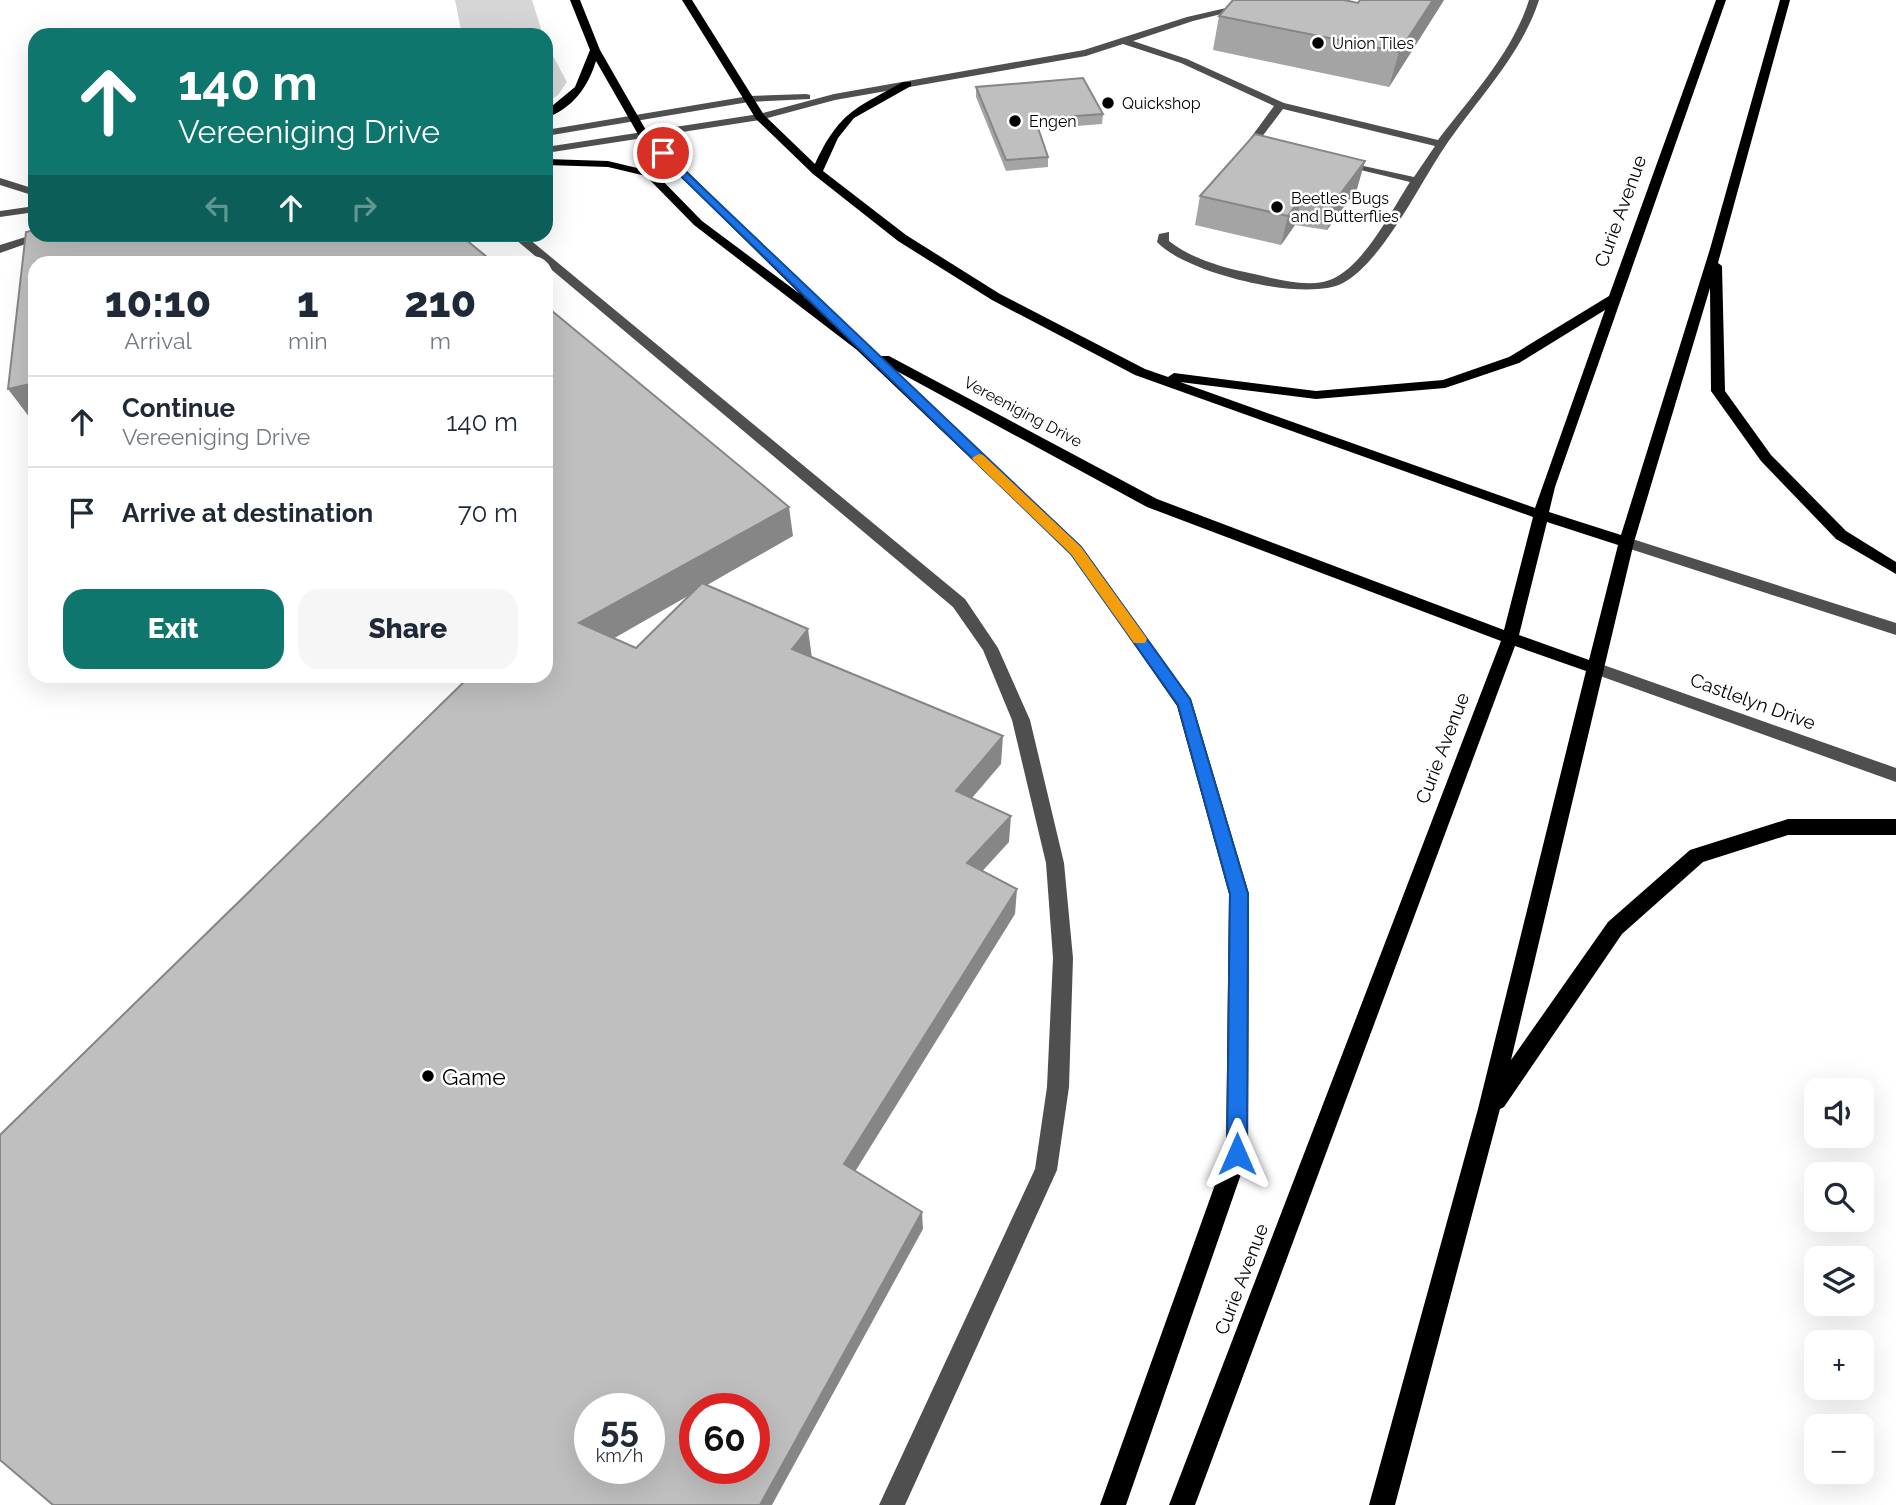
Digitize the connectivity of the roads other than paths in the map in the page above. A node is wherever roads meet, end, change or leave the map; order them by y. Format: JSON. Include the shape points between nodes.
{"nodes":[{"id":1,"x":575,"y":0,"type":"edge"},
{"id":2,"x":687,"y":0,"type":"edge"},
{"id":3,"x":1273,"y":0,"type":"edge"},
{"id":4,"x":1534,"y":0,"type":"edge"},
{"id":5,"x":1721,"y":0,"type":"edge"},
{"id":6,"x":1785,"y":0,"type":"edge"},
{"id":7,"x":1127,"y":42,"type":"junction"},
{"id":8,"x":595,"y":50,"type":"junction"},
{"id":9,"x":907,"y":84,"type":"junction"},
{"id":10,"x":834,"y":97,"type":"junction"},
{"id":11,"x":749,"y":99,"type":"junction"},
{"id":12,"x":1280,"y":106,"type":"junction"},
{"id":13,"x":553,"y":111,"type":"edge"},
{"id":14,"x":760,"y":117,"type":"junction"},
{"id":15,"x":634,"y":118,"type":"junction"},
{"id":16,"x":553,"y":132,"type":"edge"},
{"id":17,"x":643,"y":134,"type":"junction"},
{"id":18,"x":1266,"y":144,"type":"edge"},
{"id":19,"x":1441,"y":144,"type":"junction"},
{"id":20,"x":553,"y":149,"type":"edge"},
{"id":21,"x":1324,"y":157,"type":"edge"},
{"id":22,"x":553,"y":162,"type":"edge"},
{"id":23,"x":817,"y":172,"type":"junction"},
{"id":24,"x":0,"y":181,"type":"edge"},
{"id":25,"x":1418,"y":181,"type":"junction"},
{"id":26,"x":28,"y":191,"type":"edge"},
{"id":27,"x":28,"y":210,"type":"edge"},
{"id":28,"x":0,"y":214,"type":"edge"},
{"id":29,"x":28,"y":231,"type":"edge"},
{"id":30,"x":1165,"y":234,"type":"dead end"},
{"id":31,"x":0,"y":236,"type":"edge"},
{"id":32,"x":28,"y":240,"type":"edge"},
{"id":33,"x":525,"y":242,"type":"edge"},
{"id":34,"x":0,"y":249,"type":"edge"},
{"id":35,"x":1716,"y":249,"type":"junction"},
{"id":36,"x":541,"y":256,"type":"edge"},
{"id":37,"x":553,"y":266,"type":"edge"},
{"id":38,"x":1614,"y":299,"type":"junction"},
{"id":39,"x":862,"y":347,"type":"junction"},
{"id":40,"x":1140,"y":372,"type":"junction"},
{"id":41,"x":1541,"y":515,"type":"junction"},
{"id":42,"x":1626,"y":542,"type":"junction"},
{"id":43,"x":1896,"y":569,"type":"edge"},
{"id":44,"x":1896,"y":629,"type":"edge"},
{"id":45,"x":1510,"y":639,"type":"junction"},
{"id":46,"x":1595,"y":668,"type":"junction"},
{"id":47,"x":1896,"y":775,"type":"edge"},
{"id":48,"x":1896,"y":827,"type":"edge"},
{"id":49,"x":1489,"y":1109,"type":"junction"},
{"id":50,"x":892,"y":1505,"type":"edge"},
{"id":51,"x":1113,"y":1505,"type":"edge"},
{"id":52,"x":1182,"y":1505,"type":"edge"},
{"id":53,"x":1382,"y":1505,"type":"edge"}],
"edges":[{"from":1,"to":8,"type":"main road","name":"Vereeniging Drive"},
{"from":2,"to":11,"type":"main road"},
{"from":3,"to":7,"type":"street","via":[[1190,19]]},
{"from":4,"to":19,"type":"street","via":[[1519,35]]},
{"from":5,"to":38,"type":"main road","name":"Curie Avenue"},
{"from":6,"to":35,"type":"main road"},
{"from":7,"to":9,"type":"street"},
{"from":7,"to":12,"type":"street","via":[[1185,61]]},
{"from":8,"to":13,"type":"main road","via":[[584,83],[572,100]]},
{"from":8,"to":15,"type":"main road","name":"Vereeniging Drive"},
{"from":9,"to":10,"type":"street"},
{"from":9,"to":23,"type":"main road","via":[[850,116]]},
{"from":10,"to":11,"type":"street"},
{"from":10,"to":14,"type":"street"},
{"from":11,"to":14,"type":"main road"},
{"from":11,"to":15,"type":"street"},
{"from":12,"to":18,"type":"street","via":[[1254,141]]},
{"from":12,"to":19,"type":"street"},
{"from":14,"to":17,"type":"street"},
{"from":14,"to":23,"type":"main road"},
{"from":15,"to":16,"type":"street"},
{"from":15,"to":17,"type":"main road","name":"Vereeniging Drive"},
{"from":17,"to":20,"type":"street"},
{"from":17,"to":39,"type":"main road","name":"Vereeniging Drive"},
{"from":19,"to":25,"type":"street"},
{"from":21,"to":25,"type":"street"},
{"from":22,"to":39,"type":"main road","via":[[608,164],[650,174],[698,223]]},
{"from":23,"to":40,"type":"main road","via":[[902,238],[996,297]]},
{"from":24,"to":26,"type":"street"},
{"from":25,"to":30,"type":"street","via":[[1356,269],[1326,285],[1278,283],[1199,262],[1168,248],[1163,242]]},
{"from":27,"to":28,"type":"street"},
{"from":29,"to":31,"type":"street"},
{"from":32,"to":34,"type":"street"},
{"from":33,"to":36,"type":"street"},
{"from":35,"to":42,"type":"main road"},
{"from":35,"to":43,"type":"main road","via":[[1718,391],[1766,458],[1840,535]]},
{"from":37,"to":50,"type":"street","via":[[959,603],[990,648],[1021,720],[1055,863],[1063,958],[1058,1087],[1046,1170]]},
{"from":38,"to":40,"type":"main road","via":[[1514,360],[1445,384],[1316,395]]},
{"from":38,"to":41,"type":"main road","name":"Curie Avenue"},
{"from":39,"to":45,"type":"main road","name":"Vereeniging Drive","via":[[1152,503]]},
{"from":39,"to":51,"type":"main road","via":[[1076,550],[1185,704],[1239,894],[1237,1154]]},
{"from":40,"to":41,"type":"main road"},
{"from":41,"to":42,"type":"main road"},
{"from":41,"to":45,"type":"main road","name":"Curie Avenue"},
{"from":42,"to":44,"type":"street"},
{"from":42,"to":46,"type":"main road"},
{"from":45,"to":46,"type":"main road","name":"Vereeniging Drive"},
{"from":45,"to":52,"type":"main road","name":"Curie Avenue"},
{"from":46,"to":47,"type":"street","name":"Castlelyn Drive"},
{"from":46,"to":49,"type":"main road"},
{"from":48,"to":49,"type":"main road","via":[[1788,827],[1697,856],[1615,928]]},
{"from":49,"to":53,"type":"main road"}]}
